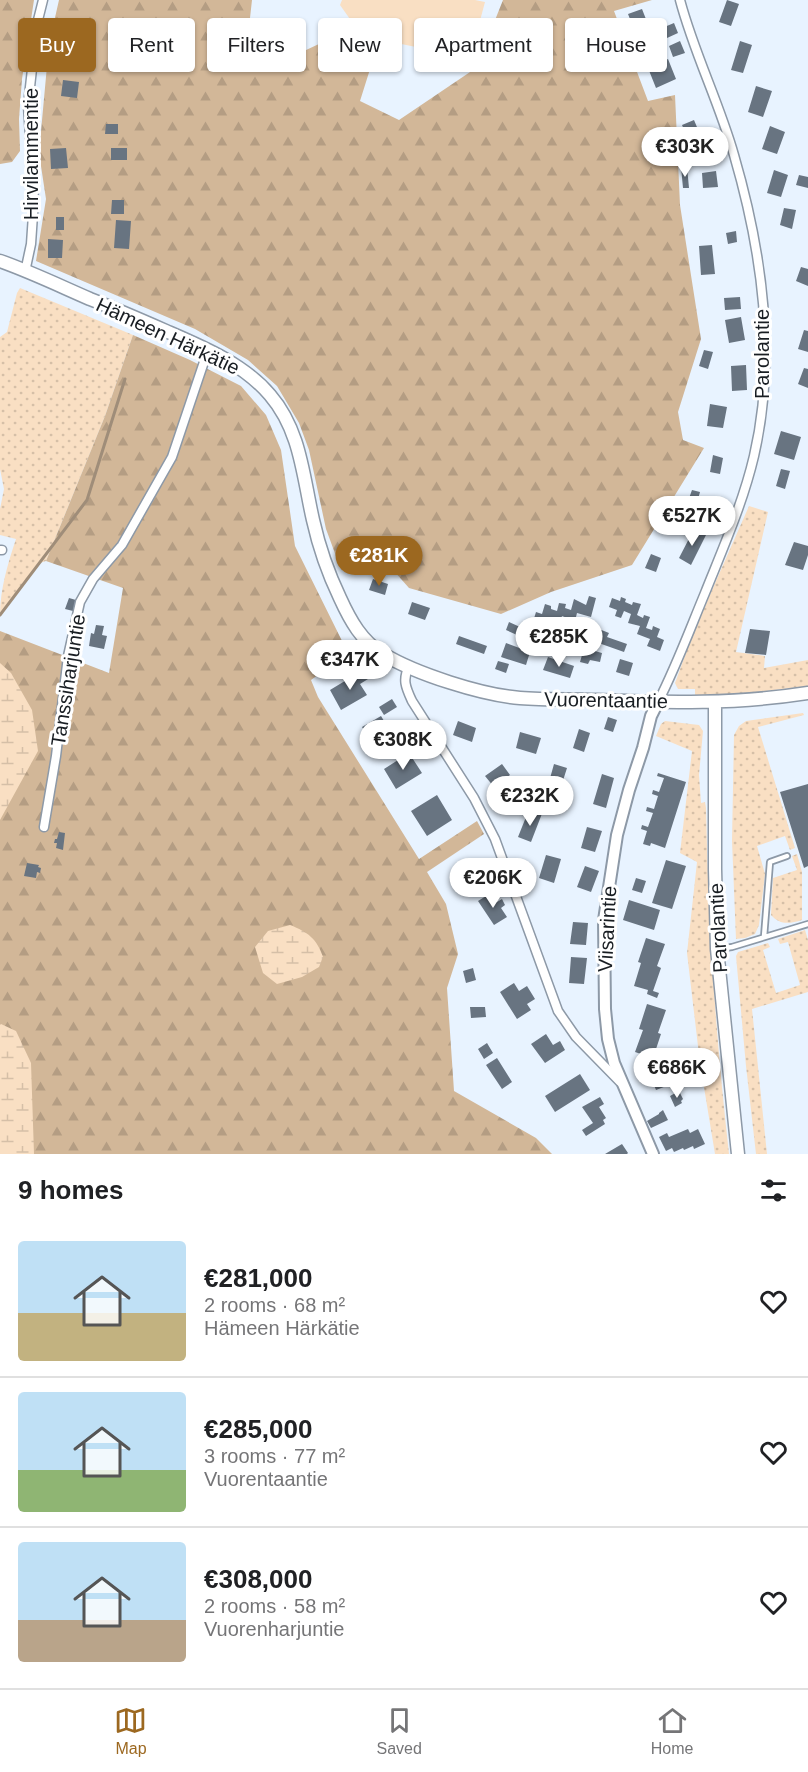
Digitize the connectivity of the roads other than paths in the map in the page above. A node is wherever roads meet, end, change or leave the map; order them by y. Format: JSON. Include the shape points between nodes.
{"nodes":[{"id":1,"x":43,"y":0,"type":"edge"},
{"id":2,"x":680,"y":0,"type":"edge"},
{"id":3,"x":0,"y":261,"type":"edge"},
{"id":4,"x":25,"y":272,"type":"junction"},
{"id":5,"x":208,"y":350,"type":"junction"},
{"id":6,"x":409,"y":666,"type":"junction"},
{"id":7,"x":808,"y":693,"type":"edge"},
{"id":8,"x":658,"y":702,"type":"junction"},
{"id":9,"x":716,"y":702,"type":"junction"},
{"id":10,"x":44,"y":827,"type":"dead end"},
{"id":11,"x":787,"y":856,"type":"dead end"},
{"id":12,"x":808,"y":924,"type":"edge"},
{"id":13,"x":764,"y":937,"type":"junction"},
{"id":14,"x":717,"y":949,"type":"junction"},
{"id":15,"x":623,"y":1085,"type":"junction"},
{"id":16,"x":653,"y":1154,"type":"edge"},
{"id":17,"x":738,"y":1154,"type":"edge"}],
"edges":[{"from":1,"to":4,"type":"street","name":"Hirvilammentie","via":[[28,105],[34,200]]},
{"from":2,"to":8,"type":"street","name":"Parolantie","via":[[718,104],[753,234],[762,292],[764,399],[745,488]]},
{"from":3,"to":4,"type":"main road","name":"Hämeen Härkätie"},
{"from":4,"to":5,"type":"main road","name":"Hämeen Härkätie"},
{"from":5,"to":6,"type":"main road","name":"Hämeen Härkätie","via":[[248,374],[276,401],[302,460],[317,539],[341,601],[363,638],[384,655]]},
{"from":5,"to":10,"type":"street","name":"Tanssiharjuntie","via":[[172,457],[123,545],[93,579],[80,602],[68,656]]},
{"from":6,"to":8,"type":"main road","name":"Vuorentaantie","via":[[473,689],[519,698]]},
{"from":6,"to":15,"type":"street","via":[[404,684],[495,838],[558,1011],[576,1037]]},
{"from":7,"to":9,"type":"main road","name":"Vuorentaantie"},
{"from":8,"to":9,"type":"main road","name":"Vuorentaantie"},
{"from":8,"to":15,"type":"street","name":"Viisarintie","via":[[628,790],[604,920],[608,1039]]},
{"from":9,"to":14,"type":"main road","name":"Parolantie"},
{"from":11,"to":13,"type":"lane","via":[[770,862]]},
{"from":12,"to":13,"type":"lane"},
{"from":13,"to":14,"type":"lane"},
{"from":14,"to":17,"type":"main road","name":"Parolantie"},
{"from":15,"to":16,"type":"street","name":"Viisarintie"}]}
